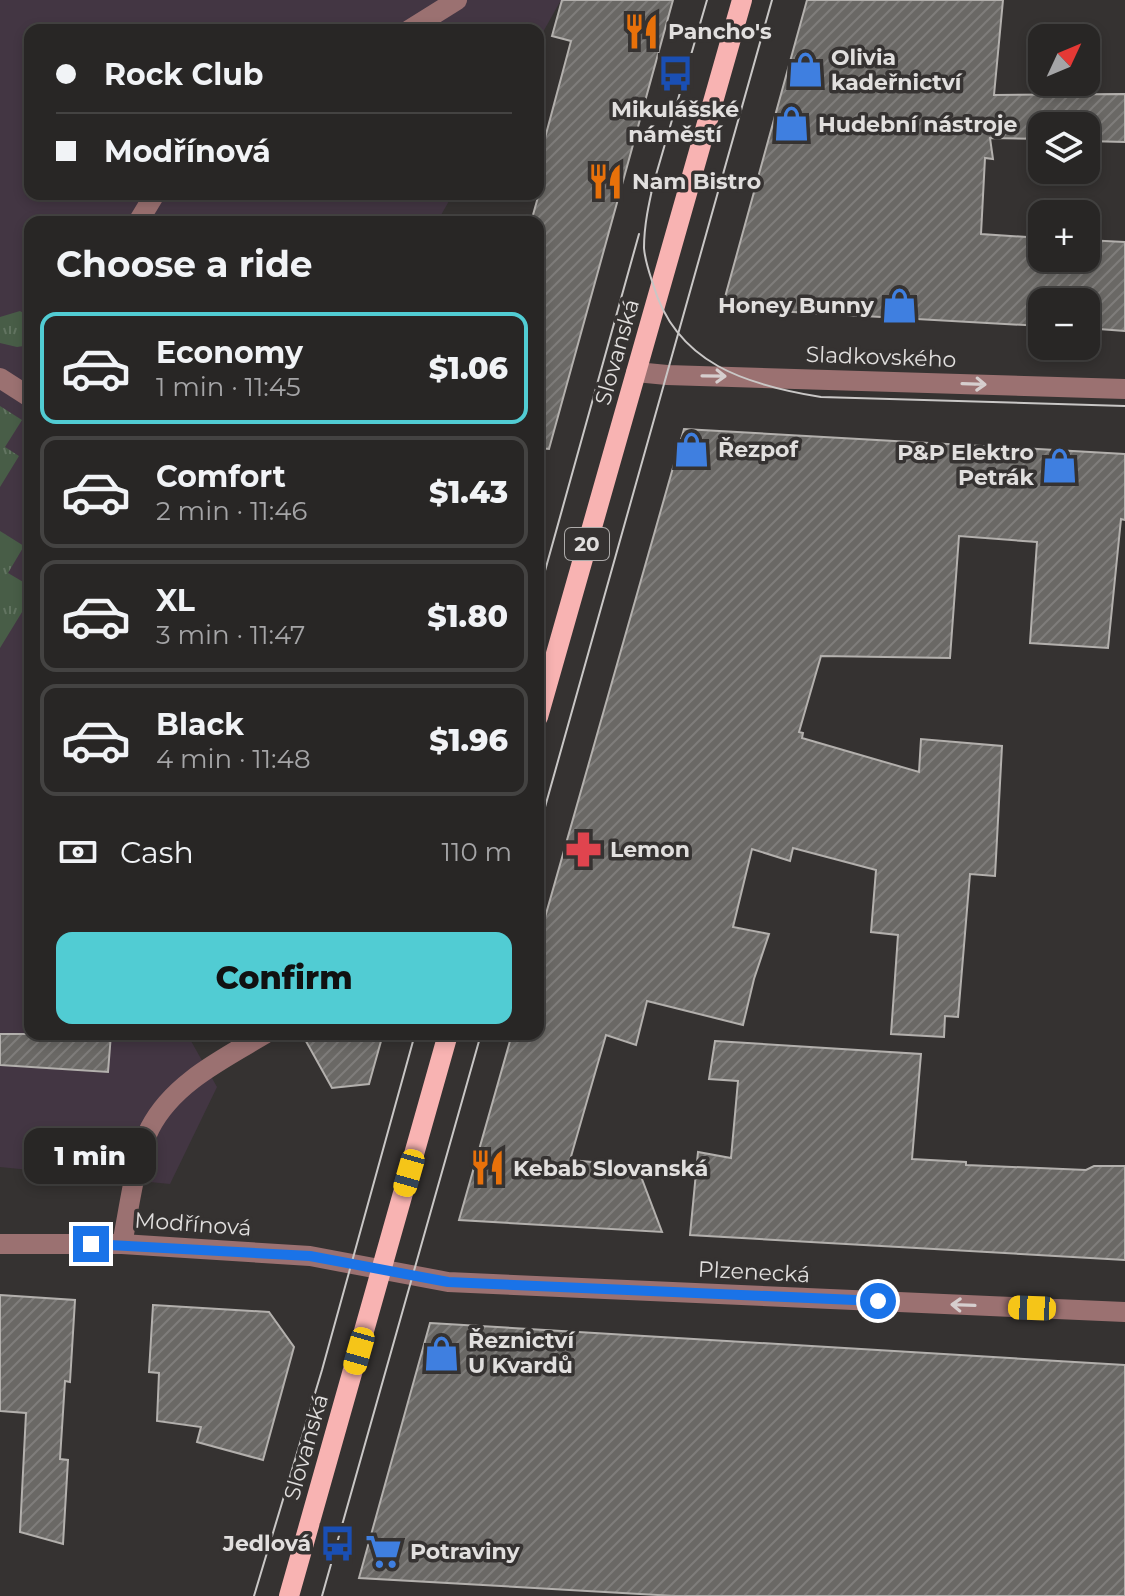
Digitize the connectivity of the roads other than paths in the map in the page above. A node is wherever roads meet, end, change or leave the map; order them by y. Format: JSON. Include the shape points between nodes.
{"nodes":[{"id":1,"x":457,"y":0,"type":"edge"},
{"id":2,"x":742,"y":0,"type":"edge"},
{"id":3,"x":419,"y":24,"type":"edge"},
{"id":4,"x":636,"y":372,"type":"junction"},
{"id":5,"x":0,"y":378,"type":"edge"},
{"id":6,"x":1125,"y":389,"type":"edge"},
{"id":7,"x":24,"y":393,"type":"edge"},
{"id":8,"x":544,"y":696,"type":"edge"},
{"id":9,"x":255,"y":1040,"type":"edge"},
{"id":10,"x":446,"y":1040,"type":"edge"},
{"id":11,"x":0,"y":1244,"type":"edge"},
{"id":12,"x":122,"y":1244,"type":"junction"},
{"id":13,"x":381,"y":1269,"type":"junction"},
{"id":14,"x":1125,"y":1312,"type":"edge"},
{"id":15,"x":289,"y":1596,"type":"edge"}],
"edges":[{"from":1,"to":3,"type":"street"},
{"from":2,"to":4,"type":"main road","name":"Slovanská","number":"20"},
{"from":4,"to":6,"type":"street","name":"Sladkovského","one_way":true},
{"from":4,"to":8,"type":"main road","name":"Slovanská","number":"20"},
{"from":5,"to":7,"type":"street"},
{"from":9,"to":12,"type":"street","via":[[196,1077],[157,1116],[144,1143]]},
{"from":10,"to":13,"type":"main road","name":"Slovanská"},
{"from":11,"to":12,"type":"street","name":"Modřínová"},
{"from":12,"to":13,"type":"street","name":"Modřínová","via":[[310,1256]]},
{"from":14,"to":13,"type":"street","name":"Plzenecká","one_way":true,"via":[[448,1282]]},
{"from":13,"to":15,"type":"main road","name":"Slovanská"}]}
